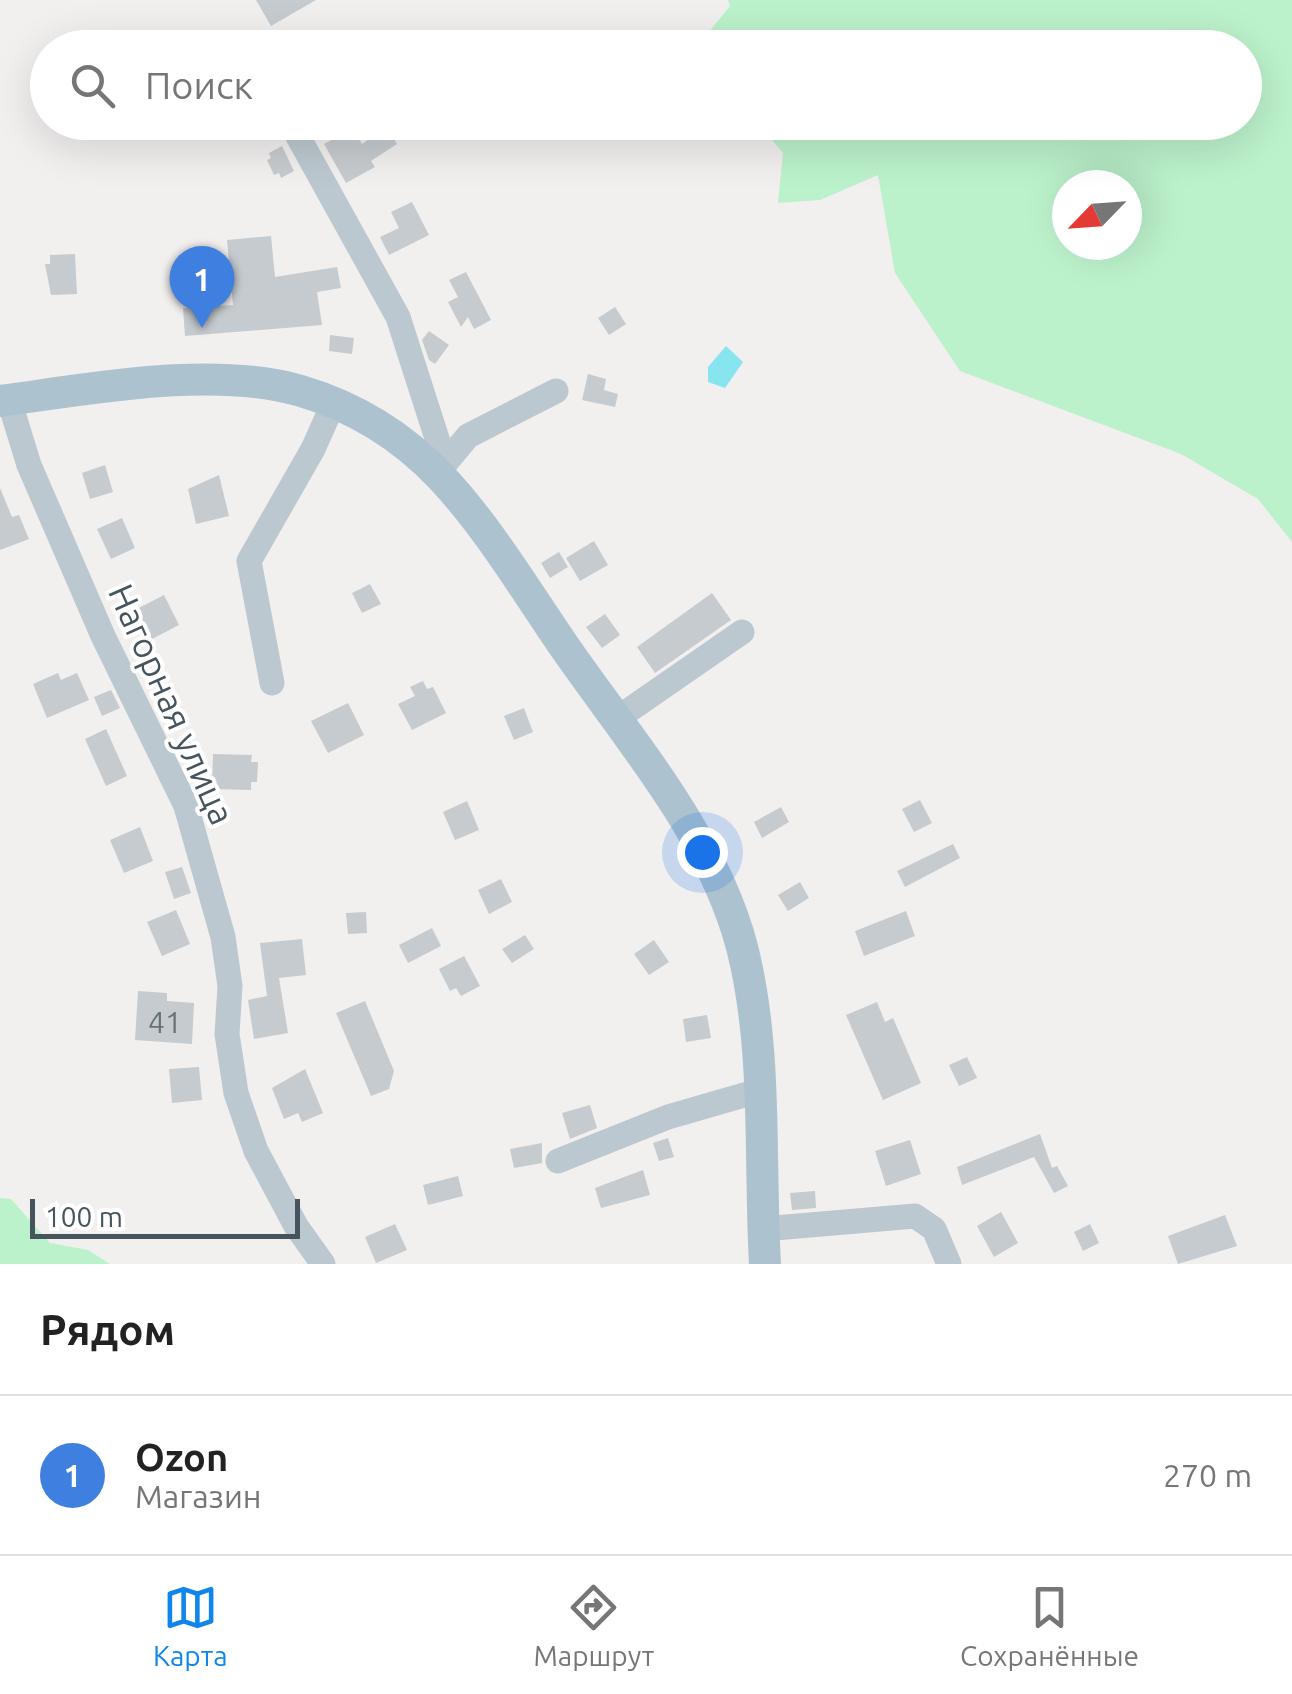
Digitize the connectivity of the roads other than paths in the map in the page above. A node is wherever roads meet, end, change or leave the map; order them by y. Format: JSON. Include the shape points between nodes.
{"nodes":[{"id":1,"x":300,"y":140,"type":"edge"},
{"id":2,"x":556,"y":391,"type":"dead end"},
{"id":3,"x":4,"y":400,"type":"edge"},
{"id":4,"x":334,"y":402,"type":"junction"},
{"id":5,"x":442,"y":471,"type":"junction"},
{"id":6,"x":742,"y":632,"type":"dead end"},
{"id":7,"x":272,"y":684,"type":"dead end"},
{"id":8,"x":615,"y":720,"type":"junction"},
{"id":9,"x":758,"y":1091,"type":"junction"},
{"id":10,"x":558,"y":1161,"type":"dead end"},
{"id":11,"x":763,"y":1229,"type":"junction"},
{"id":12,"x":322,"y":1264,"type":"edge"},
{"id":13,"x":765,"y":1264,"type":"edge"},
{"id":14,"x":949,"y":1264,"type":"edge"}],
"edges":[{"from":1,"to":5,"type":"street","via":[[398,316]]},
{"from":2,"to":5,"type":"street","via":[[468,436]]},
{"from":3,"to":4,"type":"main road","via":[[254,380]]},
{"from":3,"to":12,"type":"street","name":"Нагорная улица","via":[[103,636],[186,806],[223,937],[236,1093],[256,1150]]},
{"from":4,"to":5,"type":"main road"},
{"from":4,"to":7,"type":"street","via":[[249,561]]},
{"from":5,"to":8,"type":"main road"},
{"from":6,"to":8,"type":"street"},
{"from":8,"to":9,"type":"main road","via":[[695,840],[734,922],[755,1016]]},
{"from":9,"to":10,"type":"street","via":[[668,1116]]},
{"from":9,"to":11,"type":"main road"},
{"from":11,"to":13,"type":"main road"},
{"from":11,"to":14,"type":"street","via":[[915,1216],[934,1229]]}]}
